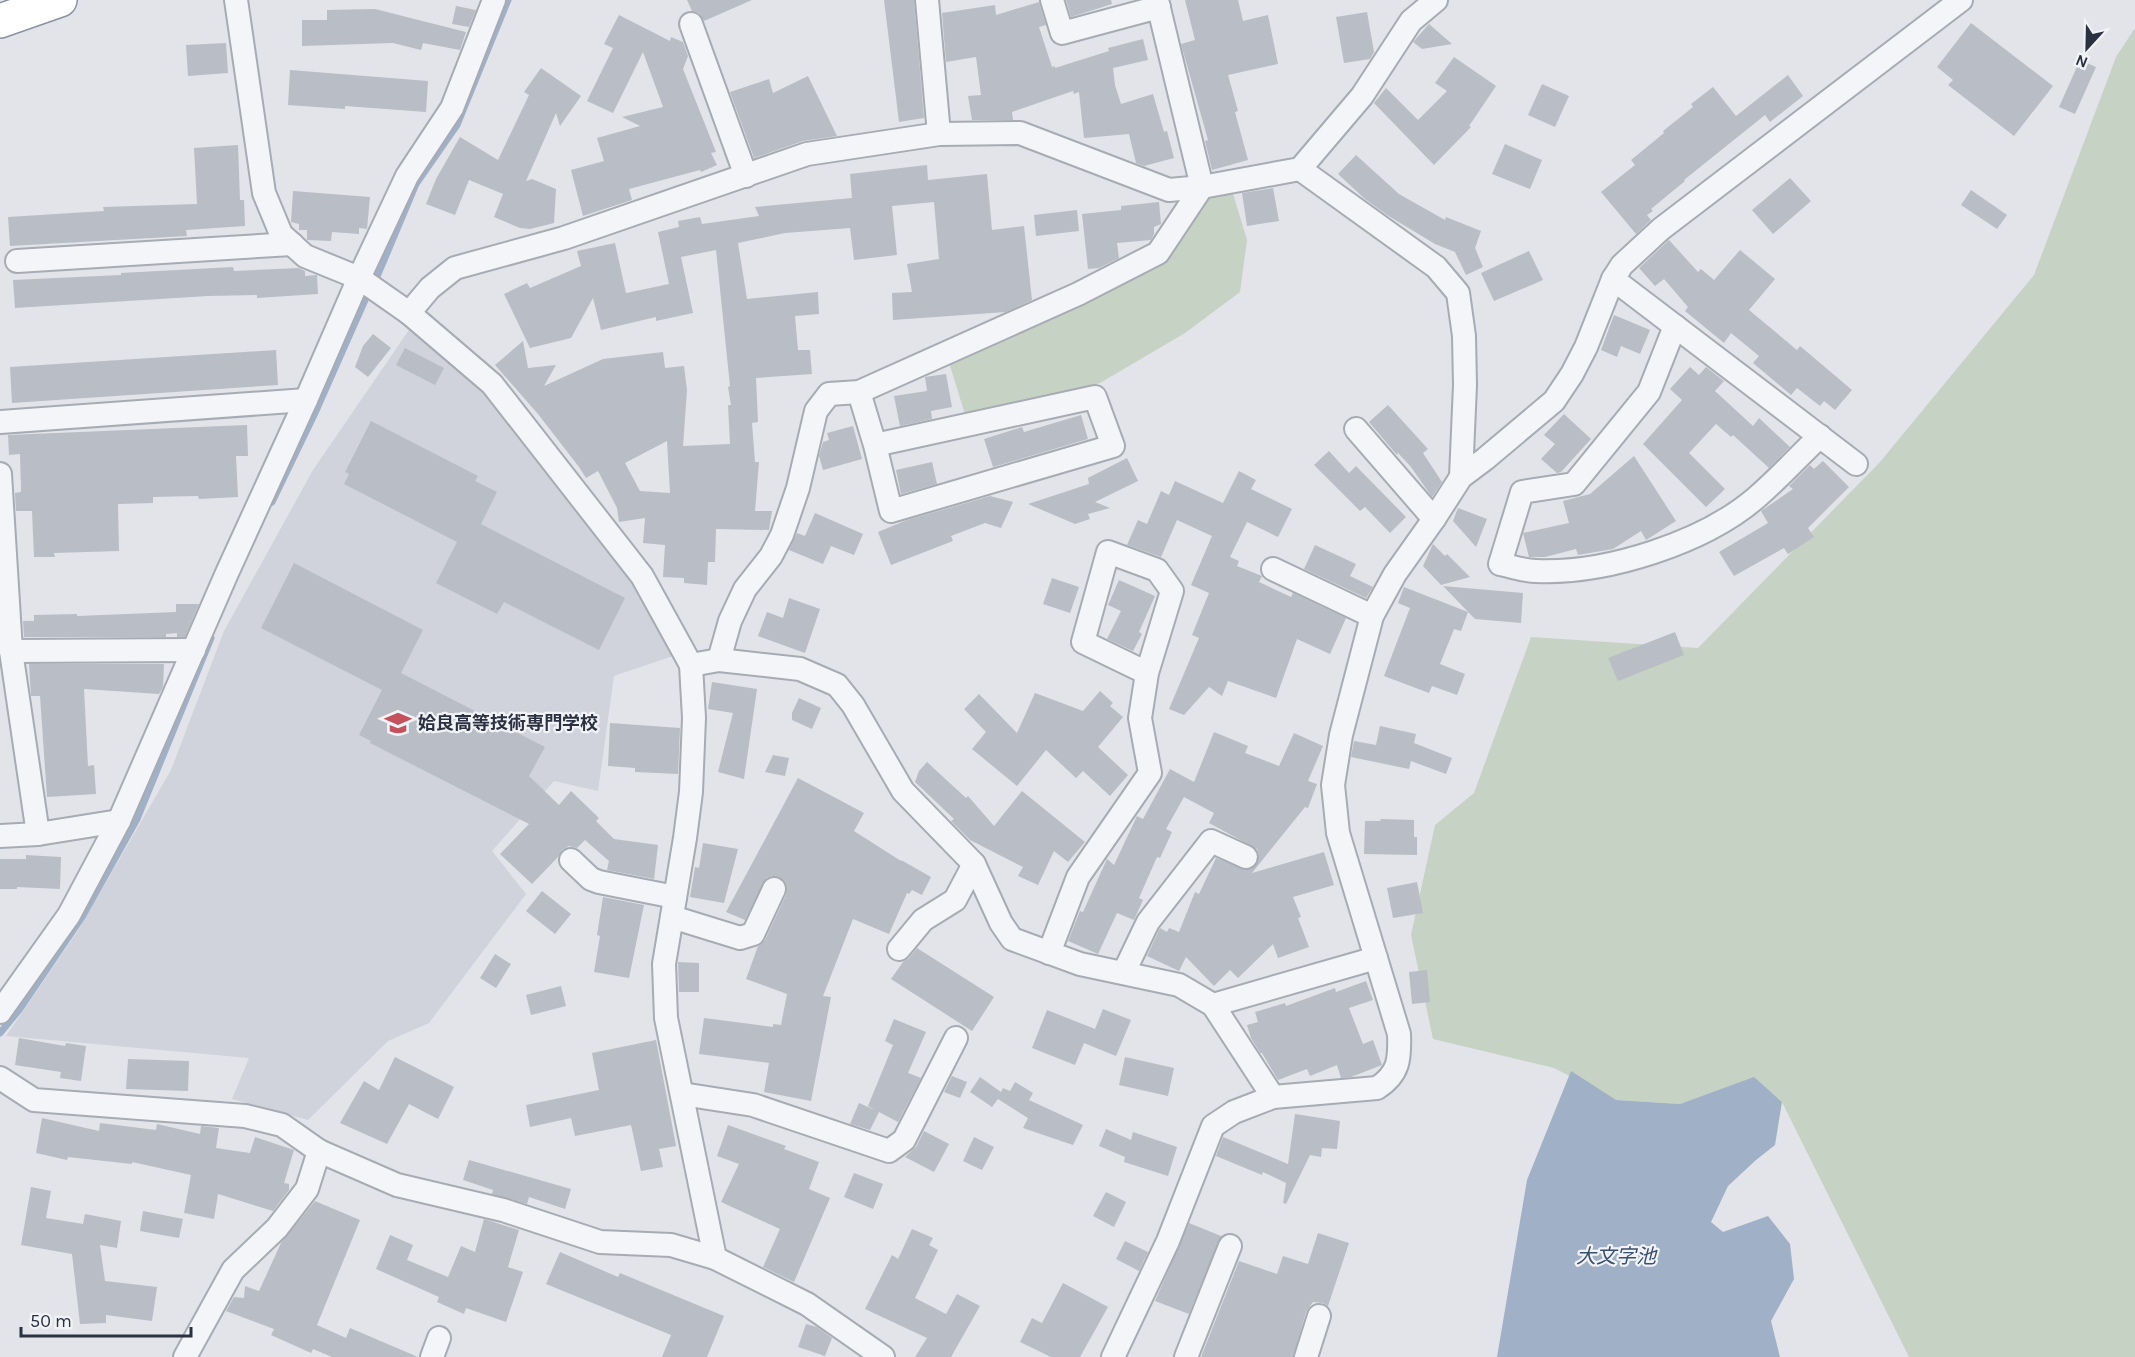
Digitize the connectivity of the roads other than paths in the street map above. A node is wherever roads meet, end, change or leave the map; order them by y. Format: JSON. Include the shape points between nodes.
{"nodes":[{"id":1,"x":60,"y":0,"type":"edge"},
{"id":2,"x":236,"y":0,"type":"edge"},
{"id":3,"x":494,"y":0,"type":"edge"},
{"id":4,"x":927,"y":0,"type":"edge"},
{"id":5,"x":1052,"y":0,"type":"edge"},
{"id":6,"x":1436,"y":0,"type":"edge"},
{"id":7,"x":1961,"y":0,"type":"edge"},
{"id":8,"x":1158,"y":4,"type":"edge"},
{"id":9,"x":0,"y":21,"type":"edge"},
{"id":10,"x":691,"y":24,"type":"dead end"},
{"id":11,"x":939,"y":134,"type":"junction"},
{"id":12,"x":1300,"y":169,"type":"junction"},
{"id":13,"x":746,"y":176,"type":"junction"},
{"id":14,"x":1202,"y":187,"type":"junction"},
{"id":15,"x":292,"y":244,"type":"junction"},
{"id":16,"x":17,"y":261,"type":"dead end"},
{"id":17,"x":359,"y":278,"type":"junction"},
{"id":18,"x":1613,"y":279,"type":"junction"},
{"id":19,"x":409,"y":313,"type":"junction"},
{"id":20,"x":1675,"y":326,"type":"junction"},
{"id":21,"x":859,"y":392,"type":"junction"},
{"id":22,"x":306,"y":400,"type":"junction"},
{"id":23,"x":0,"y":422,"type":"edge"},
{"id":24,"x":1356,"y":429,"type":"dead end"},
{"id":25,"x":1820,"y":436,"type":"junction"},
{"id":26,"x":875,"y":445,"type":"junction"},
{"id":27,"x":1856,"y":464,"type":"dead end"},
{"id":28,"x":0,"y":474,"type":"edge"},
{"id":29,"x":1461,"y":477,"type":"junction"},
{"id":30,"x":1434,"y":519,"type":"junction"},
{"id":31,"x":3,"y":562,"type":"edge"},
{"id":32,"x":1273,"y":569,"type":"dead end"},
{"id":33,"x":1372,"y":616,"type":"junction"},
{"id":34,"x":194,"y":650,"type":"junction"},
{"id":35,"x":11,"y":651,"type":"junction"},
{"id":36,"x":719,"y":660,"type":"junction"},
{"id":37,"x":691,"y":665,"type":"junction"},
{"id":38,"x":1147,"y":673,"type":"junction"},
{"id":39,"x":119,"y":821,"type":"junction"},
{"id":40,"x":38,"y":834,"type":"junction"},
{"id":41,"x":0,"y":836,"type":"edge"},
{"id":42,"x":1246,"y":857,"type":"dead end"},
{"id":43,"x":571,"y":860,"type":"dead end"},
{"id":44,"x":974,"y":864,"type":"junction"},
{"id":45,"x":774,"y":889,"type":"dead end"},
{"id":46,"x":673,"y":907,"type":"junction"},
{"id":47,"x":899,"y":950,"type":"dead end"},
{"id":48,"x":1049,"y":953,"type":"junction"},
{"id":49,"x":1376,"y":958,"type":"junction"},
{"id":50,"x":1124,"y":972,"type":"junction"},
{"id":51,"x":1213,"y":1005,"type":"junction"},
{"id":52,"x":0,"y":1012,"type":"edge"},
{"id":53,"x":956,"y":1038,"type":"dead end"},
{"id":54,"x":0,"y":1078,"type":"edge"},
{"id":55,"x":682,"y":1094,"type":"junction"},
{"id":56,"x":1273,"y":1097,"type":"junction"},
{"id":57,"x":319,"y":1151,"type":"junction"},
{"id":58,"x":1230,"y":1245,"type":"dead end"},
{"id":59,"x":715,"y":1258,"type":"junction"},
{"id":60,"x":1319,"y":1316,"type":"dead end"},
{"id":61,"x":185,"y":1357,"type":"edge"},
{"id":62,"x":884,"y":1357,"type":"edge"},
{"id":63,"x":1113,"y":1357,"type":"edge"},
{"id":64,"x":1186,"y":1357,"type":"edge"},
{"id":65,"x":1306,"y":1357,"type":"edge"}],
"edges":[{"from":1,"to":9,"type":"highway"},
{"from":2,"to":15,"type":"street","via":[[264,193],[280,234]]},
{"from":3,"to":17,"type":"street","via":[[452,108],[407,176]]},
{"from":4,"to":11,"type":"street"},
{"from":5,"to":8,"type":"street","via":[[1062,33]]},
{"from":6,"to":12,"type":"street","via":[[1411,21],[1362,96]]},
{"from":7,"to":18,"type":"street","via":[[1661,229],[1622,265]]},
{"from":8,"to":14,"type":"street"},
{"from":10,"to":13,"type":"street"},
{"from":11,"to":13,"type":"street","via":[[807,154]]},
{"from":11,"to":14,"type":"street","via":[[1020,133],[1169,190]]},
{"from":12,"to":14,"type":"street"},
{"from":12,"to":29,"type":"street","via":[[1436,267],[1458,293],[1466,385]]},
{"from":13,"to":19,"type":"street","via":[[564,238],[455,268],[430,288]]},
{"from":14,"to":21,"type":"street","via":[[1158,253],[1078,294]]},
{"from":15,"to":16,"type":"street"},
{"from":15,"to":17,"type":"street","via":[[305,256]]},
{"from":17,"to":19,"type":"street"},
{"from":17,"to":22,"type":"street"},
{"from":18,"to":20,"type":"street"},
{"from":18,"to":29,"type":"street","via":[[1586,347],[1554,401]]},
{"from":19,"to":37,"type":"street","via":[[492,384],[642,576]]},
{"from":20,"to":25,"type":"street"},
{"from":20,"to":25,"type":"street","via":[[1649,392],[1574,483],[1522,492],[1500,564],[1534,572],[1566,570],[1659,551],[1716,525],[1756,498]]},
{"from":21,"to":26,"type":"street"},
{"from":21,"to":36,"type":"street","via":[[829,394],[816,411],[798,488],[782,535],[745,589],[730,621]]},
{"from":22,"to":23,"type":"street"},
{"from":22,"to":34,"type":"street"},
{"from":24,"to":30,"type":"street"},
{"from":25,"to":27,"type":"street"},
{"from":26,"to":26,"type":"street","via":[[891,511],[1113,446],[1095,397]]},
{"from":28,"to":31,"type":"street"},
{"from":29,"to":30,"type":"street"},
{"from":30,"to":33,"type":"street","via":[[1395,574]]},
{"from":31,"to":35,"type":"street"},
{"from":32,"to":33,"type":"street"},
{"from":33,"to":49,"type":"street","via":[[1341,735],[1333,785],[1338,833]]},
{"from":34,"to":35,"type":"street"},
{"from":34,"to":39,"type":"street"},
{"from":35,"to":40,"type":"street"},
{"from":36,"to":37,"type":"street"},
{"from":36,"to":44,"type":"street","via":[[800,669],[837,685],[853,705],[903,791]]},
{"from":37,"to":46,"type":"street","via":[[691,792]]},
{"from":38,"to":38,"type":"street","via":[[1172,591],[1157,570],[1108,552],[1083,642]]},
{"from":38,"to":48,"type":"street","via":[[1140,718],[1150,773],[1078,877]]},
{"from":39,"to":40,"type":"street"},
{"from":39,"to":52,"type":"street","via":[[69,915]]},
{"from":40,"to":41,"type":"street"},
{"from":42,"to":50,"type":"street","via":[[1211,842],[1148,922]]},
{"from":43,"to":46,"type":"street","via":[[591,879]]},
{"from":44,"to":47,"type":"street","via":[[955,900],[923,920]]},
{"from":44,"to":48,"type":"street","via":[[1012,939]]},
{"from":45,"to":46,"type":"street","via":[[753,934],[740,938]]},
{"from":46,"to":55,"type":"street","via":[[664,964],[666,1018]]},
{"from":48,"to":50,"type":"street","via":[[1080,964]]},
{"from":49,"to":51,"type":"street"},
{"from":49,"to":56,"type":"street","via":[[1399,1034],[1400,1057],[1389,1080],[1377,1088]]},
{"from":50,"to":51,"type":"street","via":[[1179,985]]},
{"from":51,"to":56,"type":"street"},
{"from":53,"to":55,"type":"street","via":[[904,1140],[889,1151],[753,1105]]},
{"from":54,"to":57,"type":"street","via":[[34,1100],[245,1116],[282,1125]]},
{"from":55,"to":59,"type":"street"},
{"from":56,"to":63,"type":"street","via":[[1234,1112],[1214,1126],[1168,1241]]},
{"from":57,"to":59,"type":"street","via":[[397,1185],[503,1210],[600,1242],[671,1245]]},
{"from":57,"to":61,"type":"street","via":[[308,1189],[277,1228],[234,1270]]},
{"from":58,"to":64,"type":"street"},
{"from":59,"to":62,"type":"street","via":[[807,1304]]},
{"from":60,"to":65,"type":"street"}]}
